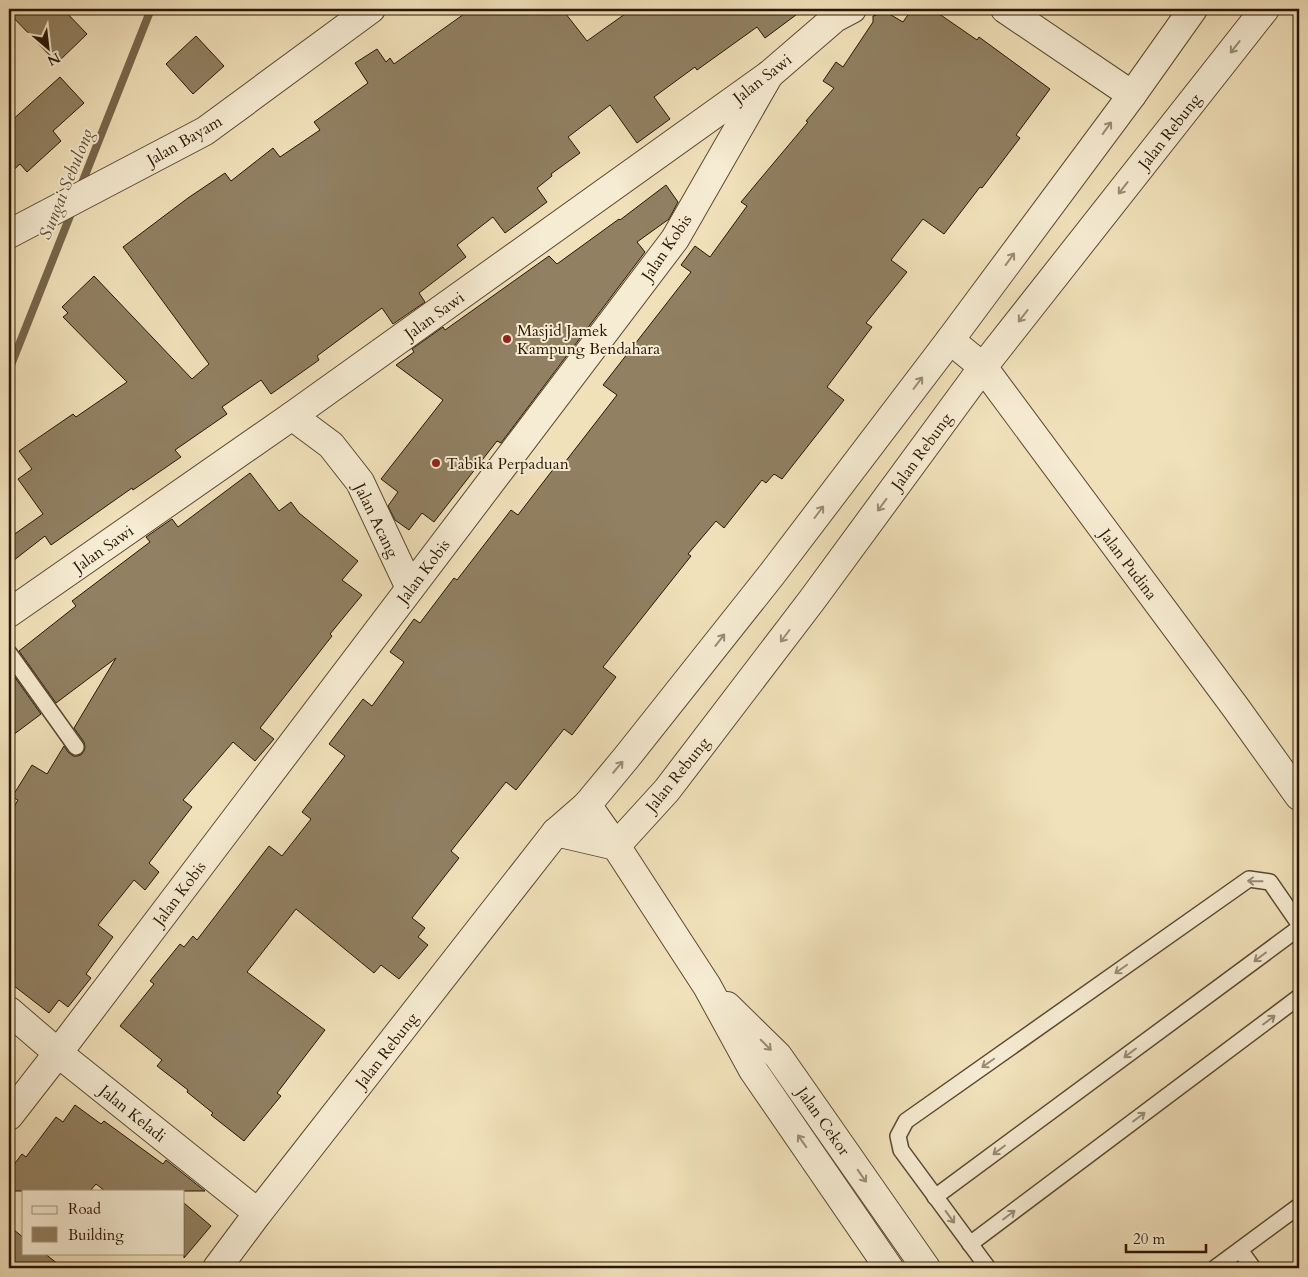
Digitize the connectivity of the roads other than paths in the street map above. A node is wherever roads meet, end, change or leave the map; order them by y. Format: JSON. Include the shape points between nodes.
{"nodes":[{"id":1,"x":371,"y":9,"type":"edge"},
{"id":2,"x":852,"y":9,"type":"edge"},
{"id":3,"x":1005,"y":9,"type":"edge"},
{"id":4,"x":1194,"y":9,"type":"edge"},
{"id":5,"x":1265,"y":9,"type":"edge"},
{"id":6,"x":769,"y":75,"type":"junction"},
{"id":7,"x":1132,"y":95,"type":"junction"},
{"id":8,"x":16,"y":230,"type":"edge"},
{"id":9,"x":950,"y":340,"type":"junction"},
{"id":10,"x":983,"y":367,"type":"junction"},
{"id":11,"x":292,"y":416,"type":"junction"},
{"id":12,"x":410,"y":588,"type":"junction"},
{"id":13,"x":9,"y":613,"type":"edge"},
{"id":14,"x":9,"y":653,"type":"edge"},
{"id":15,"x":76,"y":747,"type":"dead end"},
{"id":16,"x":1299,"y":796,"type":"edge"},
{"id":17,"x":587,"y":805,"type":"junction"},
{"id":18,"x":556,"y":832,"type":"junction"},
{"id":19,"x":616,"y":846,"type":"junction"},
{"id":20,"x":1299,"y":924,"type":"edge"},
{"id":21,"x":1299,"y":928,"type":"edge"},
{"id":22,"x":707,"y":986,"type":"junction"},
{"id":23,"x":1299,"y":997,"type":"edge"},
{"id":24,"x":9,"y":1011,"type":"edge"},
{"id":25,"x":58,"y":1053,"type":"junction"},
{"id":26,"x":9,"y":1116,"type":"edge"},
{"id":27,"x":935,"y":1197,"type":"junction"},
{"id":28,"x":1299,"y":1206,"type":"edge"},
{"id":29,"x":258,"y":1213,"type":"junction"},
{"id":30,"x":970,"y":1244,"type":"junction"},
{"id":31,"x":1240,"y":1250,"type":"junction"},
{"id":32,"x":217,"y":1268,"type":"edge"},
{"id":33,"x":889,"y":1268,"type":"edge"},
{"id":34,"x":926,"y":1268,"type":"edge"},
{"id":35,"x":988,"y":1268,"type":"edge"},
{"id":36,"x":1216,"y":1268,"type":"edge"},
{"id":37,"x":1253,"y":1268,"type":"edge"}],
"edges":[{"from":1,"to":8,"type":"street","name":"Jalan Bayam","via":[[205,131]]},
{"from":2,"to":6,"type":"street","name":"Jalan Sawi","via":[[835,18]]},
{"from":3,"to":7,"type":"street"},
{"from":4,"to":7,"type":"street","name":"Jalan Rebung"},
{"from":5,"to":10,"type":"street","name":"Jalan Rebung","one_way":true},
{"from":6,"to":11,"type":"street","name":"Jalan Sawi"},
{"from":6,"to":12,"type":"street","name":"Jalan Kobis","via":[[675,239]]},
{"from":9,"to":7,"type":"street","name":"Jalan Rebung","one_way":true},
{"from":9,"to":10,"type":"street","name":"Jalan Pudina"},
{"from":17,"to":9,"type":"street","name":"Jalan Rebung","one_way":true,"via":[[772,574]]},
{"from":10,"to":16,"type":"street","name":"Jalan Pudina"},
{"from":10,"to":19,"type":"street","name":"Jalan Rebung","one_way":true,"via":[[667,790]]},
{"from":11,"to":12,"type":"street","name":"Jalan Acang","via":[[331,445],[360,482]]},
{"from":11,"to":13,"type":"street","name":"Jalan Sawi"},
{"from":12,"to":25,"type":"street","name":"Jalan Kobis"},
{"from":14,"to":15,"type":"lane"},
{"from":17,"to":18,"type":"street","name":"Jalan Rebung"},
{"from":17,"to":19,"type":"street","name":"Jalan Cekor"},
{"from":18,"to":19,"type":"street"},
{"from":18,"to":29,"type":"street","name":"Jalan Rebung"},
{"from":19,"to":22,"type":"street","name":"Jalan Cekor"},
{"from":20,"to":27,"type":"lane","one_way":true,"via":[[1270,882],[1249,880],[906,1121],[898,1136],[901,1150]]},
{"from":21,"to":27,"type":"lane","one_way":true},
{"from":33,"to":22,"type":"street","name":"Jalan Cekor","one_way":true,"via":[[753,1070]]},
{"from":22,"to":34,"type":"street","name":"Jalan Cekor","one_way":true,"via":[[778,1056]]},
{"from":30,"to":23,"type":"lane","one_way":true},
{"from":24,"to":25,"type":"street","name":"Jalan Keladi"},
{"from":25,"to":26,"type":"street","name":"Jalan Kobis"},
{"from":25,"to":29,"type":"street","name":"Jalan Keladi"},
{"from":27,"to":30,"type":"lane","one_way":true},
{"from":28,"to":31,"type":"lane"},
{"from":29,"to":32,"type":"street","name":"Jalan Rebung"},
{"from":30,"to":35,"type":"lane"},
{"from":31,"to":36,"type":"lane"},
{"from":31,"to":37,"type":"lane"}]}
